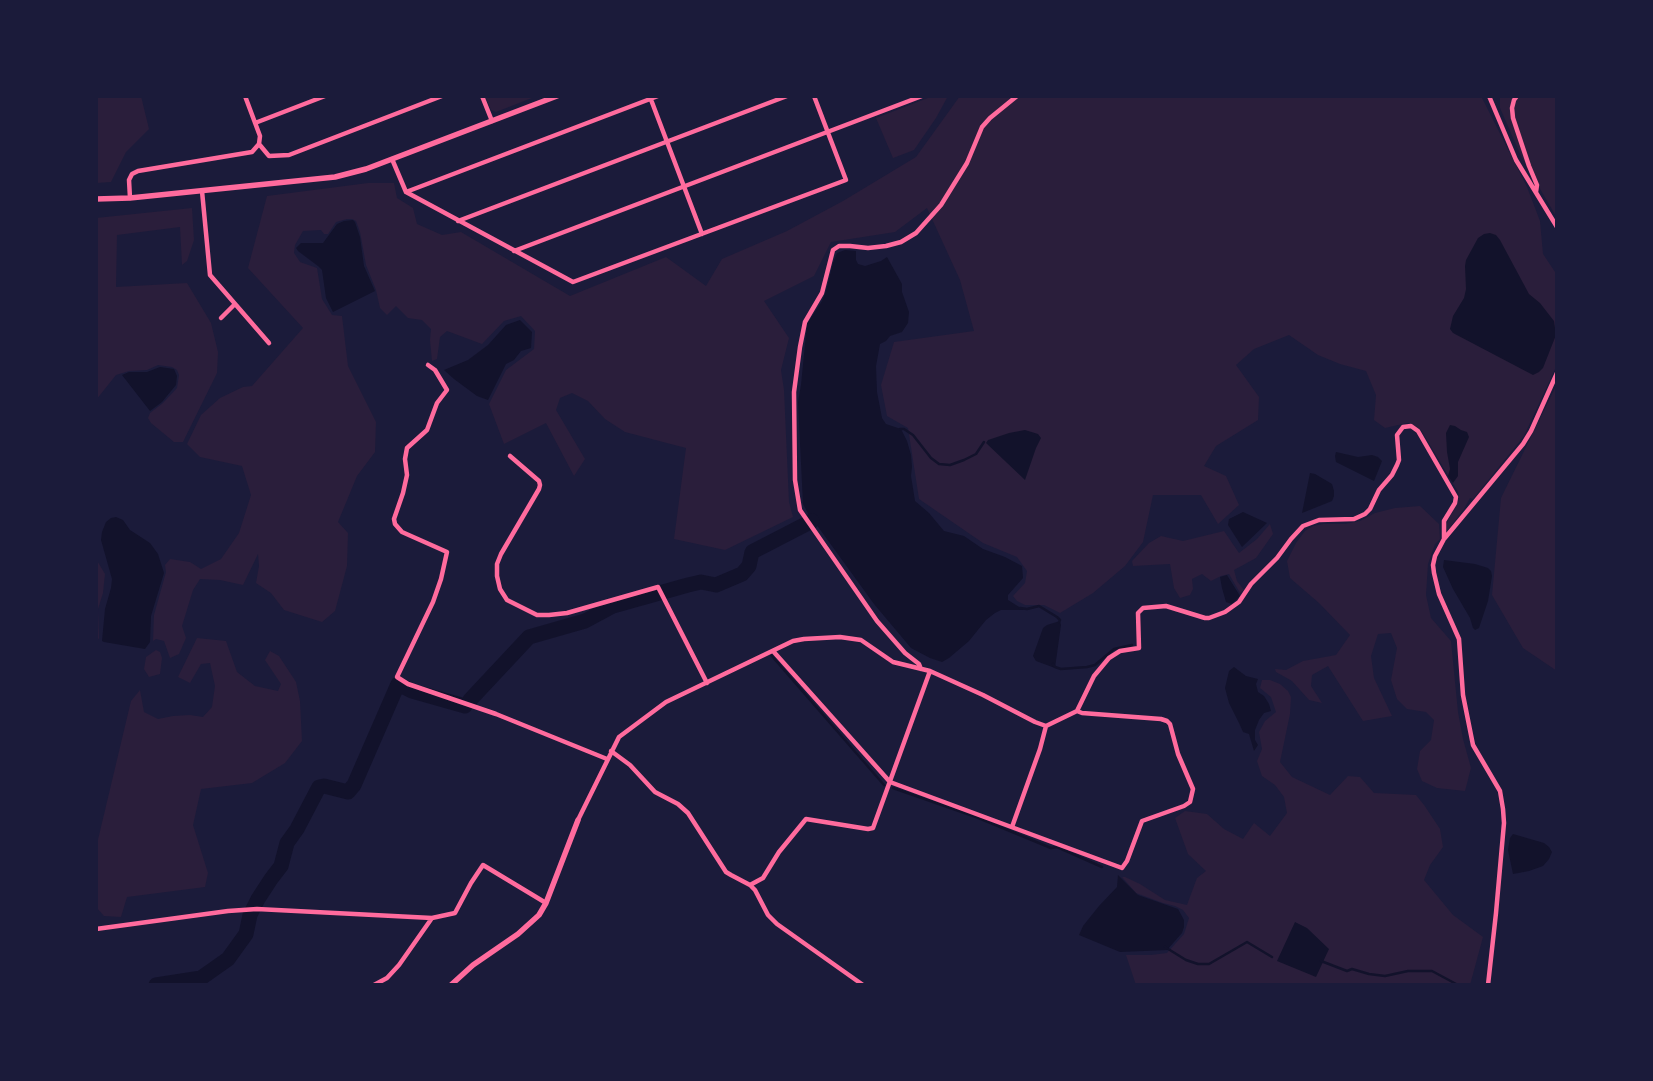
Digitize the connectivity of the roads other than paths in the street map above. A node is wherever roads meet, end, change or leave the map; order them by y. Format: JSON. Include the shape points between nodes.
{"nodes":[{"id":1,"x":245,"y":96,"type":"edge"},
{"id":2,"x":325,"y":96,"type":"edge"},
{"id":3,"x":442,"y":96,"type":"edge"},
{"id":4,"x":482,"y":96,"type":"edge"},
{"id":5,"x":557,"y":96,"type":"edge"},
{"id":6,"x":658,"y":96,"type":"edge"},
{"id":7,"x":787,"y":96,"type":"edge"},
{"id":8,"x":814,"y":96,"type":"edge"},
{"id":9,"x":922,"y":96,"type":"edge"},
{"id":10,"x":1016,"y":96,"type":"edge"},
{"id":11,"x":1489,"y":96,"type":"edge"},
{"id":12,"x":1517,"y":96,"type":"edge"},
{"id":13,"x":650,"y":98,"type":"edge"},
{"id":14,"x":492,"y":121,"type":"junction"},
{"id":15,"x":255,"y":123,"type":"junction"},
{"id":16,"x":828,"y":132,"type":"junction"},
{"id":17,"x":667,"y":142,"type":"junction"},
{"id":18,"x":259,"y":144,"type":"junction"},
{"id":19,"x":392,"y":159,"type":"junction"},
{"id":20,"x":684,"y":186,"type":"junction"},
{"id":21,"x":202,"y":191,"type":"junction"},
{"id":22,"x":406,"y":192,"type":"junction"},
{"id":23,"x":1536,"y":194,"type":"junction"},
{"id":24,"x":130,"y":198,"type":"junction"},
{"id":25,"x":96,"y":199,"type":"edge"},
{"id":26,"x":458,"y":221,"type":"junction"},
{"id":27,"x":1557,"y":227,"type":"edge"},
{"id":28,"x":702,"y":234,"type":"junction"},
{"id":29,"x":514,"y":251,"type":"junction"},
{"id":30,"x":235,"y":304,"type":"junction"},
{"id":31,"x":221,"y":318,"type":"dead end"},
{"id":32,"x":269,"y":343,"type":"dead end"},
{"id":33,"x":428,"y":365,"type":"dead end"},
{"id":34,"x":1557,"y":373,"type":"edge"},
{"id":35,"x":510,"y":456,"type":"dead end"},
{"id":36,"x":1444,"y":540,"type":"junction"},
{"id":37,"x":773,"y":651,"type":"junction"},
{"id":38,"x":922,"y":669,"type":"junction"},
{"id":39,"x":930,"y":671,"type":"junction"},
{"id":40,"x":707,"y":683,"type":"junction"},
{"id":41,"x":1076,"y":711,"type":"junction"},
{"id":42,"x":1046,"y":726,"type":"junction"},
{"id":43,"x":611,"y":751,"type":"junction"},
{"id":44,"x":607,"y":760,"type":"junction"},
{"id":45,"x":890,"y":782,"type":"junction"},
{"id":46,"x":578,"y":820,"type":"joint"},
{"id":47,"x":1012,"y":827,"type":"junction"},
{"id":48,"x":750,"y":885,"type":"junction"},
{"id":49,"x":546,"y":903,"type":"junction"},
{"id":50,"x":432,"y":918,"type":"junction"},
{"id":51,"x":96,"y":929,"type":"edge"},
{"id":52,"x":374,"y":985,"type":"edge"},
{"id":53,"x":451,"y":985,"type":"edge"},
{"id":54,"x":863,"y":985,"type":"edge"},
{"id":55,"x":1488,"y":985,"type":"edge"}],
"edges":[{"from":1,"to":15,"type":"street"},
{"from":2,"to":15,"type":"street"},
{"from":3,"to":18,"type":"street","via":[[289,155],[269,156]]},
{"from":4,"to":14,"type":"street"},
{"from":5,"to":14,"type":"street"},
{"from":6,"to":13,"type":"street"},
{"from":7,"to":17,"type":"street"},
{"from":8,"to":16,"type":"street"},
{"from":9,"to":16,"type":"street"},
{"from":10,"to":38,"type":"street","via":[[982,127],[963,170],[941,205],[916,233],[886,246],[844,246],[833,250],[822,293],[805,322],[800,347],[794,392],[798,504],[805,520],[877,620],[904,654]]},
{"from":11,"to":23,"type":"street","via":[[1516,160]]},
{"from":12,"to":23,"type":"street","via":[[1512,108],[1537,185]]},
{"from":13,"to":17,"type":"street"},
{"from":13,"to":22,"type":"street"},
{"from":14,"to":19,"type":"street"},
{"from":15,"to":18,"type":"street"},
{"from":16,"to":20,"type":"street"},
{"from":16,"to":28,"type":"street","via":[[846,180]]},
{"from":17,"to":20,"type":"street"},
{"from":17,"to":26,"type":"street"},
{"from":18,"to":24,"type":"street","via":[[252,152],[138,171],[129,180]]},
{"from":19,"to":21,"type":"street","via":[[335,177]]},
{"from":19,"to":22,"type":"street"},
{"from":20,"to":28,"type":"street"},
{"from":20,"to":29,"type":"street"},
{"from":21,"to":24,"type":"street"},
{"from":21,"to":30,"type":"street","via":[[210,276]]},
{"from":22,"to":26,"type":"street"},
{"from":23,"to":27,"type":"street"},
{"from":24,"to":25,"type":"street"},
{"from":26,"to":29,"type":"street"},
{"from":28,"to":29,"type":"street","via":[[572,282]]},
{"from":30,"to":31,"type":"street"},
{"from":30,"to":32,"type":"street"},
{"from":33,"to":44,"type":"street","via":[[435,370],[447,390],[437,403],[426,430],[407,448],[407,475],[394,519],[402,532],[447,552],[433,602],[397,677]]},
{"from":34,"to":36,"type":"street","via":[[1523,444]]},
{"from":35,"to":40,"type":"street","via":[[540,484],[497,564],[500,590],[507,600],[537,615],[549,615],[567,613],[658,587]]},
{"from":36,"to":41,"type":"street","via":[[1444,521],[1456,497],[1418,431],[1411,426],[1403,427],[1397,435],[1399,460],[1395,470],[1366,514],[1354,519],[1319,520],[1304,526],[1251,584],[1239,602],[1225,612],[1205,618],[1166,606],[1143,608],[1138,613],[1139,648],[1120,651],[1109,658],[1094,676]]},
{"from":36,"to":55,"type":"street","via":[[1435,556],[1434,572],[1439,594],[1459,639],[1463,695],[1472,745],[1500,791],[1504,808]]},
{"from":37,"to":38,"type":"street","via":[[804,639],[850,637],[861,640],[893,662]]},
{"from":37,"to":40,"type":"street"},
{"from":37,"to":45,"type":"street"},
{"from":38,"to":39,"type":"street"},
{"from":39,"to":42,"type":"street"},
{"from":39,"to":45,"type":"street"},
{"from":40,"to":43,"type":"street","via":[[651,712],[619,737]]},
{"from":41,"to":42,"type":"street"},
{"from":41,"to":47,"type":"street","via":[[1167,721],[1193,789],[1190,802],[1142,821],[1122,868]]},
{"from":42,"to":47,"type":"street"},
{"from":43,"to":44,"type":"street"},
{"from":43,"to":48,"type":"street","via":[[630,765],[655,792],[688,813],[726,872]]},
{"from":44,"to":46,"type":"street"},
{"from":45,"to":47,"type":"street"},
{"from":45,"to":48,"type":"street","via":[[873,828],[806,819],[763,878]]},
{"from":46,"to":49,"type":"street"},
{"from":48,"to":54,"type":"street","via":[[777,924]]},
{"from":49,"to":50,"type":"street","via":[[483,866],[455,913]]},
{"from":49,"to":53,"type":"street","via":[[518,934],[472,965]]},
{"from":50,"to":51,"type":"street","via":[[257,909]]},
{"from":50,"to":52,"type":"street","via":[[399,965],[387,978]]}]}
